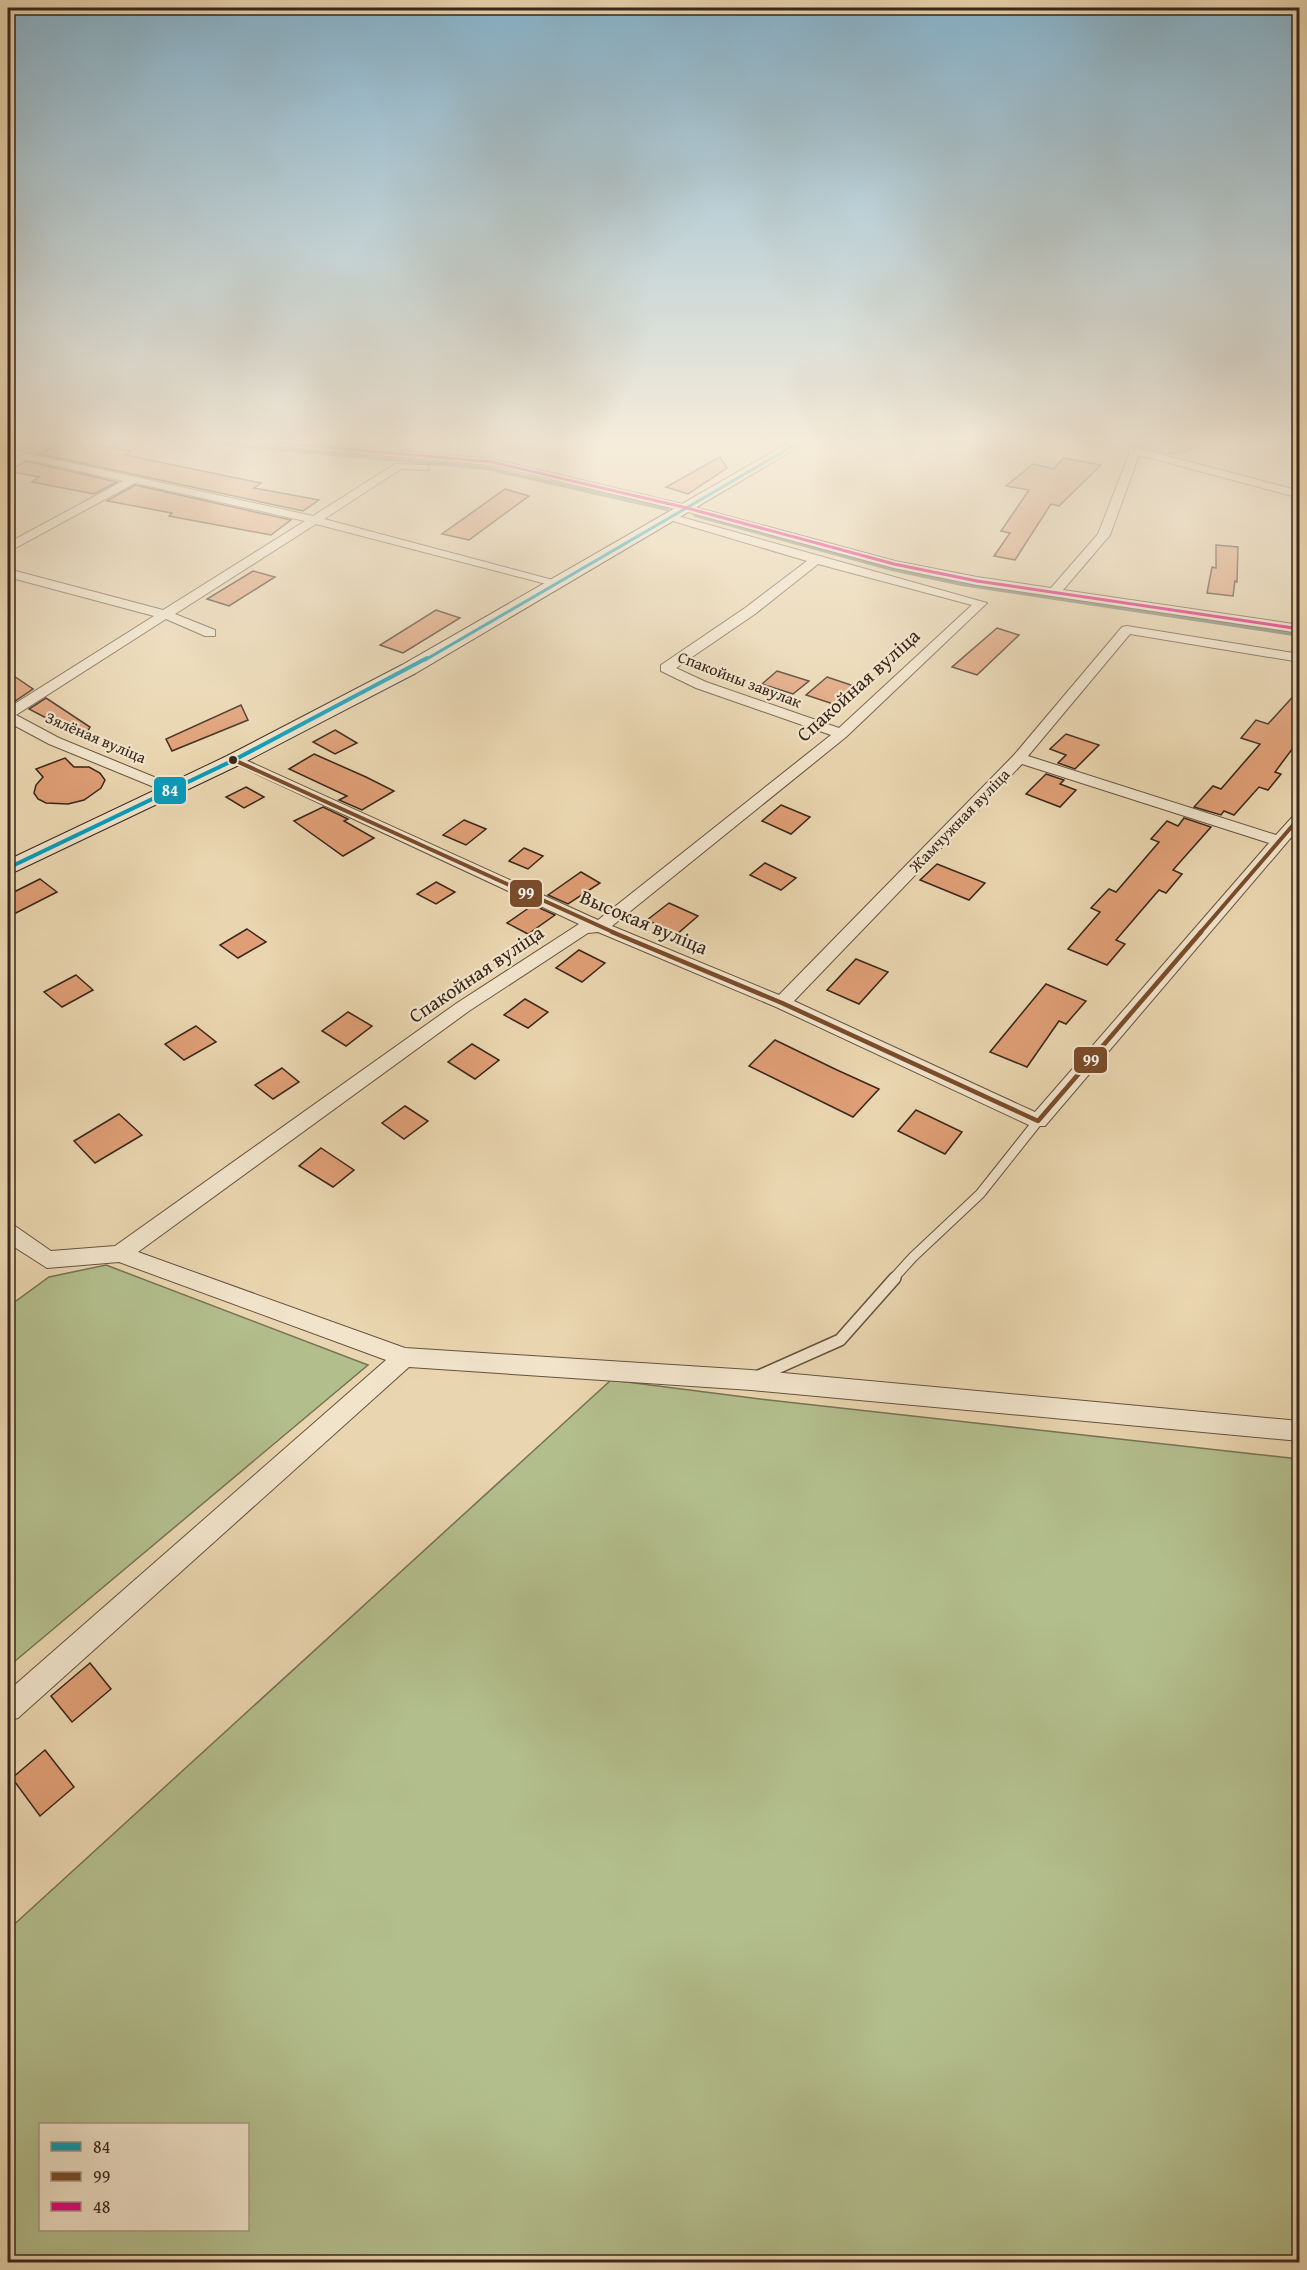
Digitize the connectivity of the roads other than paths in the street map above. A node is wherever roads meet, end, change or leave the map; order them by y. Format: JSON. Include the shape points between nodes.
{"nodes":[{"id":1,"x":266,"y":549,"type":"edge"},
{"id":2,"x":427,"y":549,"type":"edge"},
{"id":3,"x":617,"y":549,"type":"edge"},
{"id":4,"x":778,"y":549,"type":"edge"},
{"id":5,"x":838,"y":549,"type":"edge"},
{"id":6,"x":1093,"y":549,"type":"edge"},
{"id":7,"x":816,"y":560,"type":"junction"},
{"id":8,"x":8,"y":573,"type":"edge"},
{"id":9,"x":558,"y":583,"type":"junction"},
{"id":10,"x":1054,"y":593,"type":"junction"},
{"id":11,"x":166,"y":615,"type":"junction"},
{"id":12,"x":1299,"y":629,"type":"edge"},
{"id":13,"x":210,"y":633,"type":"dead end"},
{"id":14,"x":1299,"y":658,"type":"edge"},
{"id":15,"x":8,"y":716,"type":"edge"},
{"id":16,"x":841,"y":734,"type":"junction"},
{"id":17,"x":1019,"y":758,"type":"junction"},
{"id":18,"x":234,"y":760,"type":"junction"},
{"id":19,"x":171,"y":789,"type":"junction"},
{"id":20,"x":1299,"y":817,"type":"edge"},
{"id":21,"x":1279,"y":841,"type":"junction"},
{"id":22,"x":8,"y":868,"type":"edge"},
{"id":23,"x":600,"y":927,"type":"junction"},
{"id":24,"x":782,"y":1003,"type":"junction"},
{"id":25,"x":1038,"y":1121,"type":"junction"},
{"id":26,"x":8,"y":1232,"type":"edge"},
{"id":27,"x":120,"y":1254,"type":"junction"},
{"id":28,"x":405,"y":1357,"type":"junction"},
{"id":29,"x":751,"y":1380,"type":"junction"},
{"id":30,"x":1299,"y":1431,"type":"edge"},
{"id":31,"x":8,"y":1708,"type":"edge"}],
"edges":[{"from":1,"to":11,"type":"street"},
{"from":2,"to":9,"type":"street"},
{"from":3,"to":9,"type":"street"},
{"from":4,"to":7,"type":"street"},
{"from":5,"to":10,"type":"street","via":[[977,581]]},
{"from":6,"to":10,"type":"street"},
{"from":7,"to":16,"type":"street","name":"Спакойная вуліца","via":[[981,603]]},
{"from":7,"to":16,"type":"street","name":"Спакойны завулак","via":[[666,668],[701,685]]},
{"from":8,"to":11,"type":"street"},
{"from":9,"to":18,"type":"street","via":[[409,669]]},
{"from":10,"to":12,"type":"street"},
{"from":11,"to":13,"type":"street"},
{"from":11,"to":15,"type":"street"},
{"from":14,"to":17,"type":"street","name":"Жамчужная вуліца","via":[[1127,630]]},
{"from":15,"to":19,"type":"street","name":"Зялёная вуліца","via":[[54,741]]},
{"from":16,"to":23,"type":"street","name":"Спакойная вуліца"},
{"from":17,"to":21,"type":"street"},
{"from":17,"to":24,"type":"street","name":"Жамчужная вуліца"},
{"from":18,"to":19,"type":"street"},
{"from":18,"to":23,"type":"street","name":"Высокая вуліца"},
{"from":19,"to":22,"type":"street"},
{"from":20,"to":21,"type":"street"},
{"from":21,"to":25,"type":"street"},
{"from":23,"to":24,"type":"street","name":"Высокая вуліца"},
{"from":23,"to":27,"type":"street","name":"Спакойная вуліца","via":[[584,928],[463,1008]]},
{"from":24,"to":25,"type":"street","name":"Высокая вуліца"},
{"from":25,"to":29,"type":"lane","via":[[980,1194],[913,1257],[840,1340]]},
{"from":26,"to":27,"type":"street","via":[[47,1260]]},
{"from":27,"to":28,"type":"street"},
{"from":28,"to":29,"type":"street"},
{"from":28,"to":31,"type":"street"},
{"from":29,"to":30,"type":"street"}]}
